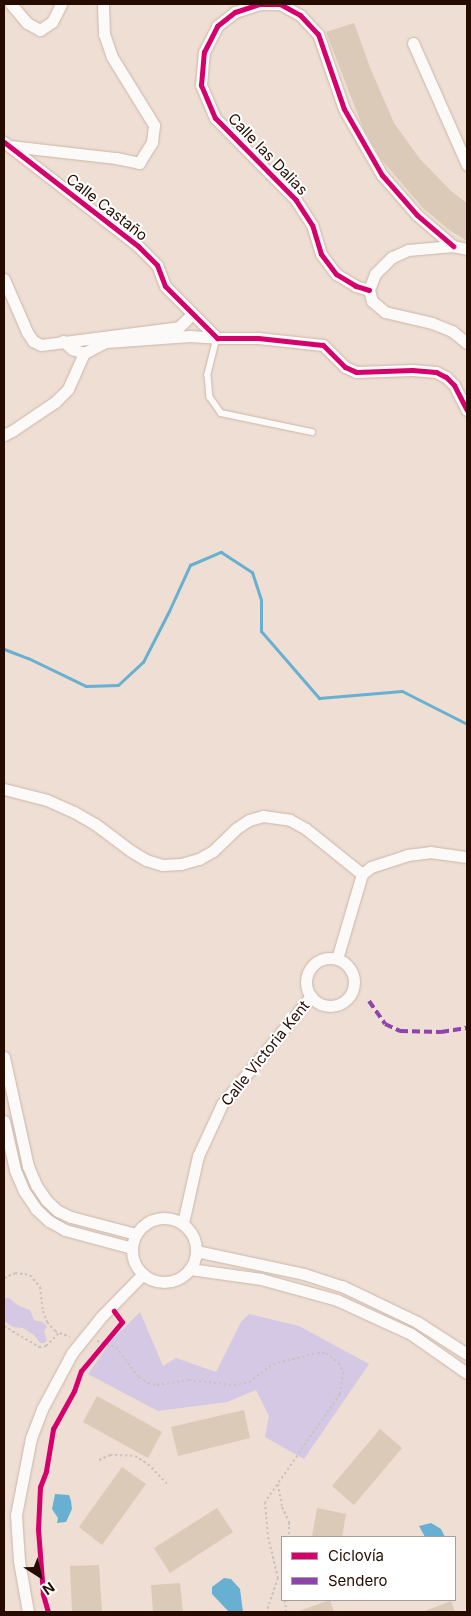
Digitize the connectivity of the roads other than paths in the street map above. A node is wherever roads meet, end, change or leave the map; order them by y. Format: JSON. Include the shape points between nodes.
{"nodes":[{"id":1,"x":11,"y":4,"type":"edge"},
{"id":2,"x":61,"y":4,"type":"edge"},
{"id":3,"x":103,"y":4,"type":"edge"},
{"id":4,"x":413,"y":43,"type":"dead end"},
{"id":5,"x":6,"y":144,"type":"edge"},
{"id":6,"x":467,"y":165,"type":"edge"},
{"id":7,"x":453,"y":246,"type":"junction"},
{"id":8,"x":467,"y":249,"type":"edge"},
{"id":9,"x":4,"y":279,"type":"edge"},
{"id":10,"x":369,"y":290,"type":"junction"},
{"id":11,"x":192,"y":314,"type":"junction"},
{"id":12,"x":217,"y":338,"type":"junction"},
{"id":13,"x":64,"y":341,"type":"junction"},
{"id":14,"x":467,"y":343,"type":"edge"},
{"id":15,"x":84,"y":353,"type":"junction"},
{"id":16,"x":467,"y":410,"type":"edge"},
{"id":17,"x":312,"y":432,"type":"dead end"},
{"id":18,"x":4,"y":435,"type":"edge"},
{"id":19,"x":4,"y":789,"type":"edge"},
{"id":20,"x":467,"y":856,"type":"edge"},
{"id":21,"x":362,"y":874,"type":"junction"},
{"id":22,"x":337,"y":959,"type":"junction"},
{"id":23,"x":311,"y":996,"type":"junction"},
{"id":24,"x":4,"y":1057,"type":"edge"},
{"id":25,"x":4,"y":1121,"type":"edge"},
{"id":26,"x":183,"y":1223,"type":"junction"},
{"id":27,"x":136,"y":1234,"type":"junction"},
{"id":28,"x":132,"y":1248,"type":"junction"},
{"id":29,"x":196,"y":1251,"type":"junction"},
{"id":30,"x":190,"y":1269,"type":"junction"},
{"id":31,"x":142,"y":1274,"type":"junction"},
{"id":32,"x":467,"y":1354,"type":"edge"},
{"id":33,"x":467,"y":1373,"type":"edge"},
{"id":34,"x":4,"y":1512,"type":"edge"},
{"id":35,"x":16,"y":1514,"type":"junction"},
{"id":36,"x":28,"y":1612,"type":"edge"}],
"edges":[{"from":1,"to":2,"type":"street","via":[[27,23],[40,30],[52,22]]},
{"from":3,"to":5,"type":"street","via":[[104,34],[112,57],[154,125],[152,142],[139,163]]},
{"from":4,"to":6,"type":"street"},
{"from":5,"to":11,"type":"street","name":"Calle Castaño","via":[[138,246],[157,265],[165,286]]},
{"from":7,"to":8,"type":"street"},
{"from":7,"to":10,"type":"street","via":[[408,250],[392,257],[375,274]]},
{"from":7,"to":10,"type":"street","name":"Calle las Dalias","via":[[418,215],[382,174],[344,109],[318,34],[300,15],[280,4],[260,4],[235,12],[217,26],[204,52],[201,85],[215,118],[296,200],[312,225],[321,254],[336,274]]},
{"from":9,"to":13,"type":"street","via":[[33,341],[41,345]]},
{"from":10,"to":14,"type":"street","via":[[372,301],[385,312],[432,323],[452,331]]},
{"from":11,"to":12,"type":"street","name":"Calle Castaño"},
{"from":11,"to":13,"type":"street","via":[[179,327]]},
{"from":12,"to":15,"type":"street","via":[[190,336],[106,342]]},
{"from":12,"to":16,"type":"street","via":[[258,338],[324,345],[345,367],[356,372],[436,372],[454,385]]},
{"from":12,"to":17,"type":"lane","via":[[208,375],[210,397],[221,413]]},
{"from":13,"to":15,"type":"street"},
{"from":15,"to":18,"type":"street","via":[[68,389],[55,402]]},
{"from":19,"to":21,"type":"street","via":[[47,800],[74,812],[131,851],[162,865],[199,859],[213,851],[237,828],[263,816],[284,818],[298,824]]},
{"from":20,"to":21,"type":"street","via":[[430,852],[407,855]]},
{"from":21,"to":22,"type":"street"},
{"from":22,"to":23,"type":"street","name":"Calle Victoria Kent","via":[[322,959],[311,968],[306,982]]},
{"from":22,"to":23,"type":"street","name":"Calle Victoria Kent","via":[[349,966],[354,979],[348,998],[329,1006]]},
{"from":23,"to":26,"type":"street","name":"Calle Victoria Kent","via":[[222,1104],[198,1156]]},
{"from":24,"to":27,"type":"street","via":[[28,1166],[46,1200],[58,1211],[72,1217]]},
{"from":25,"to":28,"type":"street","via":[[15,1170],[36,1209],[65,1230]]},
{"from":26,"to":27,"type":"street","via":[[160,1218],[145,1223]]},
{"from":26,"to":29,"type":"street","via":[[192,1233]]},
{"from":27,"to":28,"type":"street"},
{"from":28,"to":31,"type":"street","via":[[132,1257]]},
{"from":29,"to":30,"type":"street"},
{"from":29,"to":32,"type":"street","via":[[304,1274],[342,1286],[417,1322]]},
{"from":30,"to":31,"type":"street","via":[[171,1281],[156,1281]]},
{"from":30,"to":33,"type":"street","via":[[261,1279],[336,1300],[411,1334]]},
{"from":31,"to":35,"type":"street","via":[[101,1316],[72,1353],[42,1410],[31,1438]]},
{"from":34,"to":35,"type":"street"},
{"from":35,"to":36,"type":"street","via":[[20,1569]]}]}
